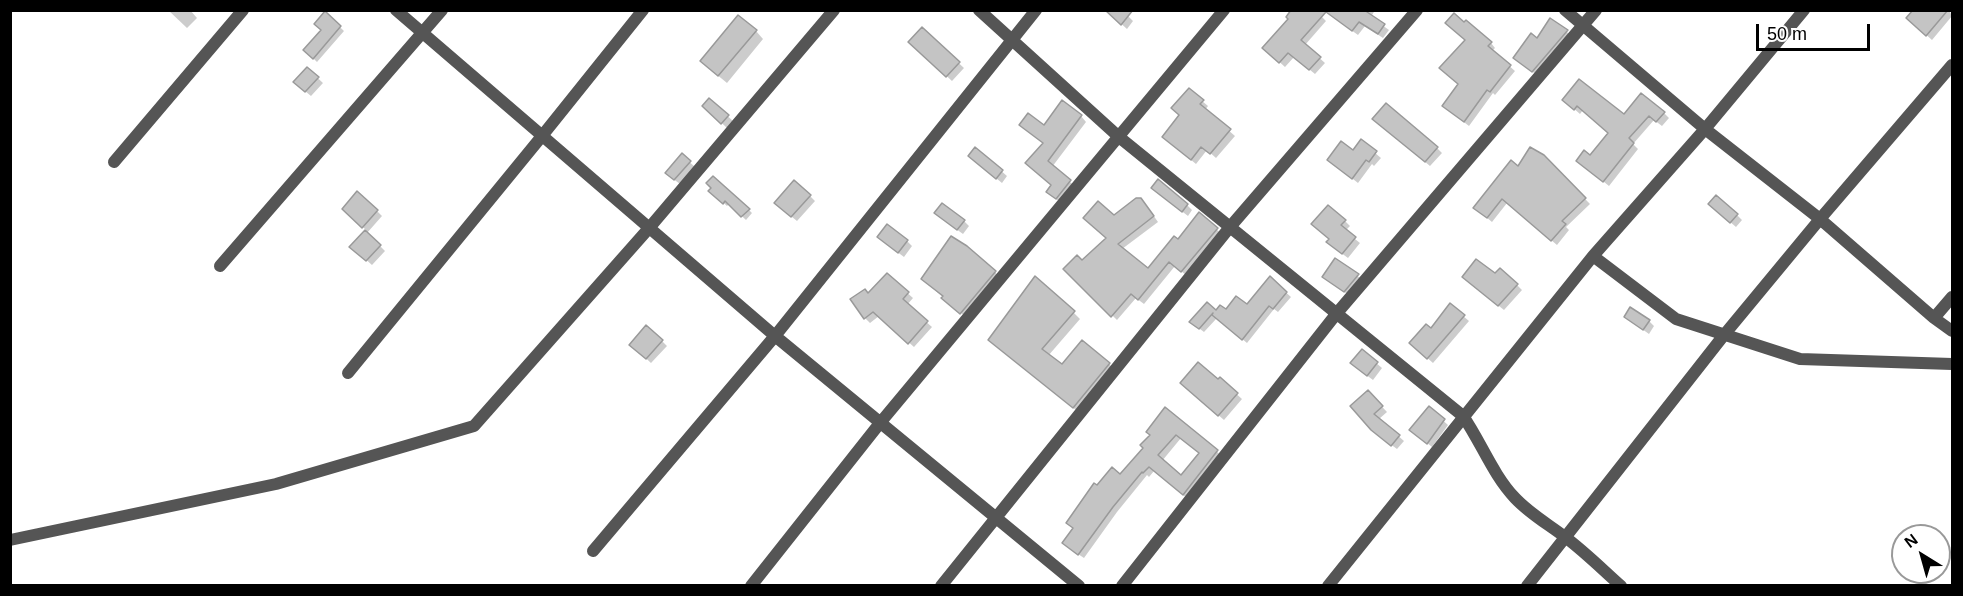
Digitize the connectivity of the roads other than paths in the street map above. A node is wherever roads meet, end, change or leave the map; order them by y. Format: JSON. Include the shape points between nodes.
{"nodes":[{"id":1,"x":243,"y":10,"type":"edge"},
{"id":2,"x":396,"y":10,"type":"edge"},
{"id":3,"x":442,"y":10,"type":"edge"},
{"id":4,"x":644,"y":10,"type":"edge"},
{"id":5,"x":834,"y":10,"type":"edge"},
{"id":6,"x":979,"y":10,"type":"edge"},
{"id":7,"x":1036,"y":10,"type":"edge"},
{"id":8,"x":1224,"y":10,"type":"edge"},
{"id":9,"x":1417,"y":10,"type":"edge"},
{"id":10,"x":1565,"y":10,"type":"edge"},
{"id":11,"x":1596,"y":10,"type":"edge"},
{"id":12,"x":1804,"y":10,"type":"edge"},
{"id":13,"x":1582,"y":25,"type":"junction"},
{"id":14,"x":423,"y":33,"type":"junction"},
{"id":15,"x":1012,"y":39,"type":"junction"},
{"id":16,"x":1953,"y":65,"type":"edge"},
{"id":17,"x":1706,"y":129,"type":"junction"},
{"id":18,"x":542,"y":136,"type":"junction"},
{"id":19,"x":1119,"y":136,"type":"junction"},
{"id":20,"x":114,"y":162,"type":"dead end"},
{"id":21,"x":1820,"y":219,"type":"junction"},
{"id":22,"x":650,"y":227,"type":"junction"},
{"id":23,"x":1230,"y":227,"type":"junction"},
{"id":24,"x":1593,"y":256,"type":"junction"},
{"id":25,"x":220,"y":266,"type":"dead end"},
{"id":26,"x":1953,"y":297,"type":"edge"},
{"id":27,"x":1337,"y":313,"type":"junction"},
{"id":28,"x":1934,"y":318,"type":"junction"},
{"id":29,"x":1953,"y":331,"type":"edge"},
{"id":30,"x":1724,"y":335,"type":"junction"},
{"id":31,"x":775,"y":336,"type":"junction"},
{"id":32,"x":1953,"y":364,"type":"edge"},
{"id":33,"x":348,"y":373,"type":"dead end"},
{"id":34,"x":1463,"y":416,"type":"junction"},
{"id":35,"x":880,"y":423,"type":"junction"},
{"id":36,"x":997,"y":518,"type":"junction"},
{"id":37,"x":1565,"y":537,"type":"junction"},
{"id":38,"x":10,"y":540,"type":"edge"},
{"id":39,"x":593,"y":551,"type":"dead end"},
{"id":40,"x":751,"y":585,"type":"edge"},
{"id":41,"x":941,"y":585,"type":"edge"},
{"id":42,"x":1079,"y":585,"type":"edge"},
{"id":43,"x":1122,"y":585,"type":"edge"},
{"id":44,"x":1328,"y":585,"type":"edge"},
{"id":45,"x":1527,"y":585,"type":"edge"},
{"id":46,"x":1621,"y":585,"type":"edge"}],
"edges":[{"from":1,"to":20,"type":"street"},
{"from":2,"to":14,"type":"street"},
{"from":3,"to":14,"type":"street"},
{"from":4,"to":18,"type":"street"},
{"from":5,"to":22,"type":"street"},
{"from":6,"to":15,"type":"street"},
{"from":7,"to":15,"type":"street"},
{"from":8,"to":19,"type":"street"},
{"from":9,"to":23,"type":"street"},
{"from":10,"to":13,"type":"street"},
{"from":11,"to":13,"type":"street"},
{"from":12,"to":17,"type":"street"},
{"from":13,"to":17,"type":"street"},
{"from":13,"to":27,"type":"street"},
{"from":14,"to":18,"type":"street"},
{"from":14,"to":25,"type":"street"},
{"from":15,"to":19,"type":"street"},
{"from":15,"to":31,"type":"street"},
{"from":16,"to":21,"type":"street"},
{"from":17,"to":21,"type":"street"},
{"from":17,"to":24,"type":"street"},
{"from":18,"to":22,"type":"street"},
{"from":18,"to":33,"type":"street"},
{"from":19,"to":23,"type":"street"},
{"from":19,"to":35,"type":"street"},
{"from":21,"to":28,"type":"street"},
{"from":21,"to":30,"type":"street"},
{"from":22,"to":31,"type":"street"},
{"from":22,"to":38,"type":"street","via":[[474,426],[276,484]]},
{"from":23,"to":27,"type":"street"},
{"from":23,"to":36,"type":"street"},
{"from":24,"to":30,"type":"street","via":[[1676,320]]},
{"from":24,"to":34,"type":"street"},
{"from":26,"to":28,"type":"street"},
{"from":27,"to":34,"type":"street"},
{"from":27,"to":43,"type":"street"},
{"from":28,"to":29,"type":"street"},
{"from":30,"to":32,"type":"street","via":[[1800,359]]},
{"from":30,"to":37,"type":"street"},
{"from":31,"to":35,"type":"street"},
{"from":31,"to":39,"type":"street"},
{"from":34,"to":37,"type":"street","via":[[1513,497]]},
{"from":34,"to":44,"type":"street"},
{"from":35,"to":36,"type":"street"},
{"from":35,"to":40,"type":"street"},
{"from":36,"to":41,"type":"street"},
{"from":36,"to":42,"type":"street"},
{"from":37,"to":45,"type":"street"},
{"from":37,"to":46,"type":"street"}]}
